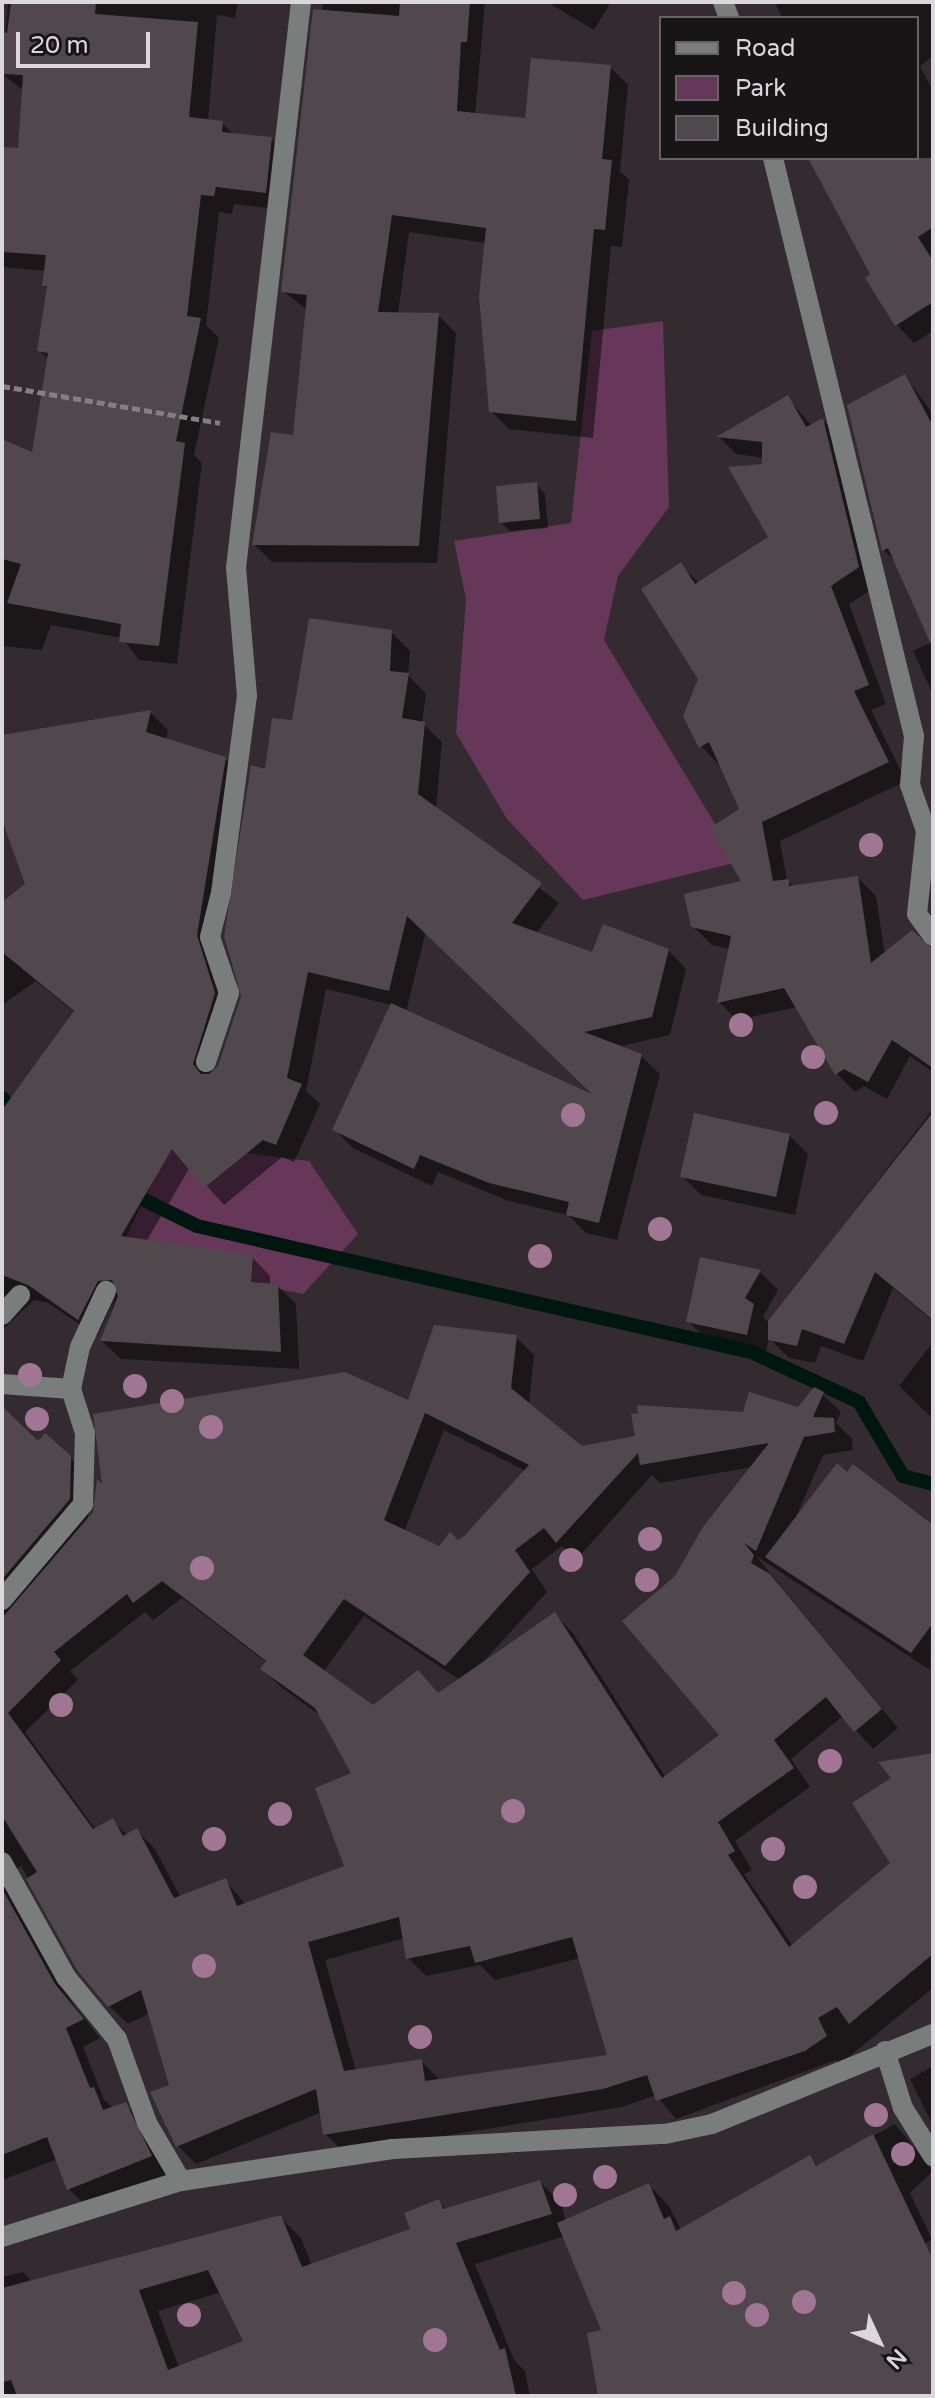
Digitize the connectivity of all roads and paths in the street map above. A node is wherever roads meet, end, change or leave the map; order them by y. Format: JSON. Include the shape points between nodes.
{"nodes":[{"id":1,"x":301,"y":2,"type":"edge"},
{"id":2,"x":773,"y":160,"type":"edge"},
{"id":3,"x":2,"y":386,"type":"edge"},
{"id":4,"x":249,"y":427,"type":"junction"},
{"id":5,"x":933,"y":936,"type":"edge"},
{"id":6,"x":206,"y":1062,"type":"dead end"},
{"id":7,"x":106,"y":1291,"type":"dead end"},
{"id":8,"x":20,"y":1295,"type":"dead end"},
{"id":9,"x":2,"y":1315,"type":"edge"},
{"id":10,"x":2,"y":1384,"type":"edge"},
{"id":11,"x":71,"y":1389,"type":"junction"},
{"id":12,"x":2,"y":1600,"type":"edge"},
{"id":13,"x":2,"y":1862,"type":"edge"},
{"id":14,"x":933,"y":2034,"type":"edge"},
{"id":15,"x":885,"y":2051,"type":"junction"},
{"id":16,"x":933,"y":2156,"type":"edge"},
{"id":17,"x":181,"y":2181,"type":"junction"},
{"id":18,"x":2,"y":2237,"type":"edge"}],
"edges":[{"from":1,"to":4,"type":"street"},
{"from":2,"to":5,"type":"street","via":[[914,736],[910,785],[926,831],[917,914]]},
{"from":3,"to":4,"type":"path"},
{"from":4,"to":6,"type":"street","via":[[236,568],[247,696],[221,893],[210,937],[229,993]]},
{"from":7,"to":11,"type":"street","via":[[80,1347]]},
{"from":8,"to":9,"type":"street"},
{"from":10,"to":11,"type":"street"},
{"from":11,"to":12,"type":"street","via":[[85,1433],[83,1504]]},
{"from":13,"to":17,"type":"street","via":[[66,1977],[117,2039],[147,2123]]},
{"from":14,"to":15,"type":"street"},
{"from":15,"to":16,"type":"street","via":[[903,2108]]},
{"from":15,"to":17,"type":"street","via":[[712,2124],[665,2134],[393,2149]]},
{"from":17,"to":18,"type":"street"}]}
